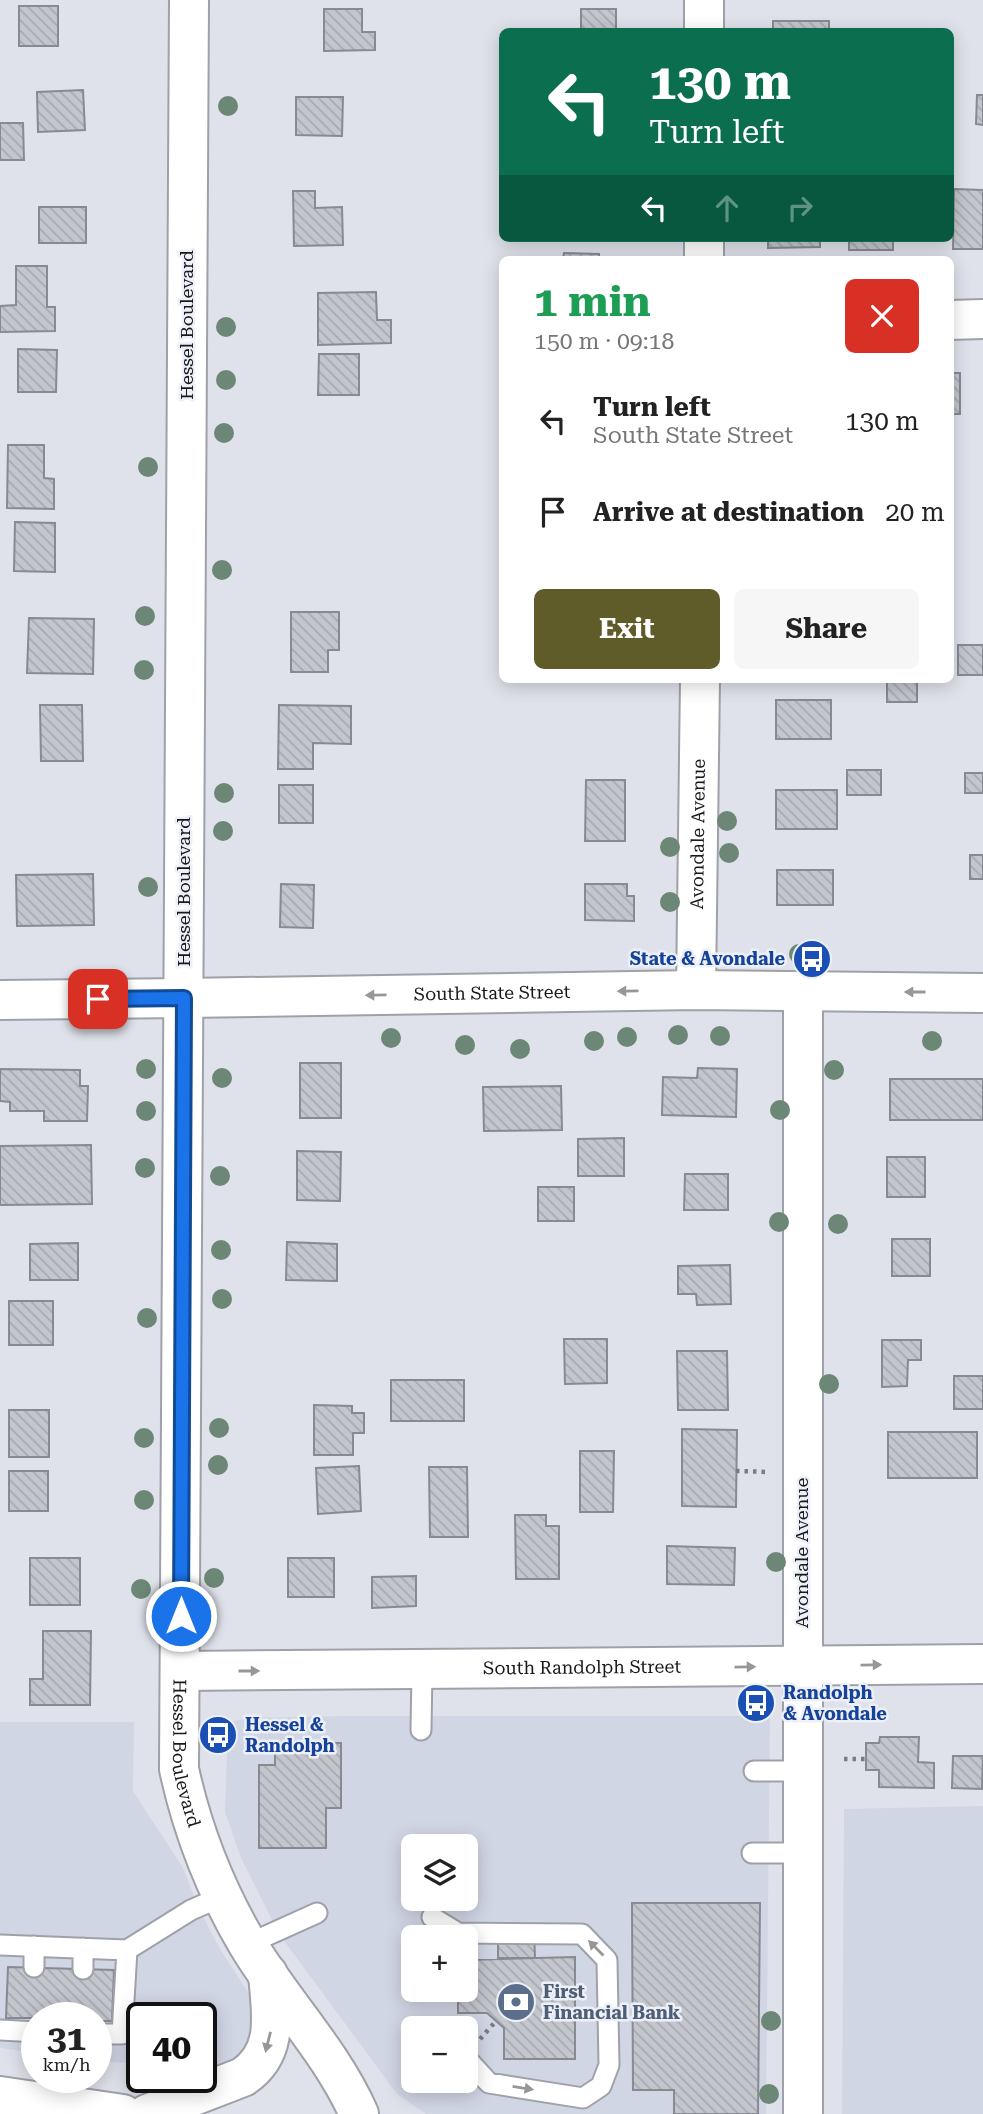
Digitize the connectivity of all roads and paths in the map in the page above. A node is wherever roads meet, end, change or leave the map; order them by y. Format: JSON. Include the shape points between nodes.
{"nodes":[{"id":1,"x":189,"y":0,"type":"edge"},
{"id":2,"x":704,"y":0,"type":"edge"},
{"id":3,"x":704,"y":28,"type":"edge"},
{"id":4,"x":983,"y":319,"type":"edge"},
{"id":5,"x":954,"y":320,"type":"edge"},
{"id":6,"x":700,"y":683,"type":"edge"},
{"id":7,"x":696,"y":990,"type":"junction"},
{"id":8,"x":803,"y":992,"type":"junction"},
{"id":9,"x":983,"y":993,"type":"edge"},
{"id":10,"x":184,"y":998,"type":"junction"},
{"id":11,"x":0,"y":1000,"type":"edge"},
{"id":12,"x":736,"y":1471,"type":"dead end"},
{"id":13,"x":770,"y":1472,"type":"dead end"},
{"id":14,"x":983,"y":1664,"type":"edge"},
{"id":15,"x":802,"y":1666,"type":"junction"},
{"id":16,"x":181,"y":1671,"type":"junction"},
{"id":17,"x":422,"y":1671,"type":"junction"},
{"id":18,"x":421,"y":1730,"type":"dead end"},
{"id":19,"x":844,"y":1759,"type":"dead end"},
{"id":20,"x":866,"y":1759,"type":"dead end"},
{"id":21,"x":754,"y":1772,"type":"dead end"},
{"id":22,"x":803,"y":1772,"type":"junction"},
{"id":23,"x":752,"y":1853,"type":"dead end"},
{"id":24,"x":803,"y":1853,"type":"junction"},
{"id":25,"x":223,"y":1896,"type":"junction"},
{"id":26,"x":317,"y":1913,"type":"dead end"},
{"id":27,"x":432,"y":1917,"type":"dead end"},
{"id":28,"x":0,"y":1945,"type":"edge"},
{"id":29,"x":34,"y":1946,"type":"junction"},
{"id":30,"x":83,"y":1948,"type":"junction"},
{"id":31,"x":127,"y":1950,"type":"junction"},
{"id":32,"x":258,"y":1959,"type":"junction"},
{"id":33,"x":34,"y":1967,"type":"dead end"},
{"id":34,"x":83,"y":1969,"type":"dead end"},
{"id":35,"x":21,"y":2028,"type":"edge"},
{"id":36,"x":0,"y":2030,"type":"edge"},
{"id":37,"x":112,"y":2034,"type":"edge"},
{"id":38,"x":478,"y":2071,"type":"edge"},
{"id":39,"x":56,"y":2093,"type":"edge"},
{"id":40,"x":77,"y":2093,"type":"edge"},
{"id":41,"x":0,"y":2096,"type":"edge"},
{"id":42,"x":583,"y":2106,"type":"edge"},
{"id":43,"x":122,"y":2114,"type":"edge"},
{"id":44,"x":147,"y":2114,"type":"edge"},
{"id":45,"x":359,"y":2114,"type":"edge"},
{"id":46,"x":803,"y":2114,"type":"edge"}],
"edges":[{"from":1,"to":10,"type":"street","name":"Hessel Boulevard"},
{"from":2,"to":3,"type":"street"},
{"from":4,"to":5,"type":"street"},
{"from":6,"to":7,"type":"street","name":"Avondale Avenue"},
{"from":7,"to":8,"type":"street","name":"South State Street"},
{"from":7,"to":10,"type":"street","name":"South State Street","one_way":true},
{"from":9,"to":8,"type":"street","name":"South State Street","one_way":true},
{"from":8,"to":15,"type":"street","name":"Avondale Avenue"},
{"from":10,"to":11,"type":"street","name":"South State Street"},
{"from":10,"to":16,"type":"street","name":"Hessel Boulevard"},
{"from":12,"to":13,"type":"path"},
{"from":15,"to":14,"type":"street","name":"South Randolph Street","one_way":true},
{"from":17,"to":15,"type":"street","name":"South Randolph Street","one_way":true},
{"from":15,"to":22,"type":"street","name":"Avondale Avenue"},
{"from":16,"to":17,"type":"street","name":"South Randolph Street","one_way":true},
{"from":16,"to":25,"type":"street","name":"Hessel Boulevard","via":[[179,1769],[204,1853]]},
{"from":17,"to":18,"type":"lane"},
{"from":19,"to":20,"type":"path"},
{"from":21,"to":22,"type":"lane"},
{"from":22,"to":24,"type":"street","name":"Avondale Avenue"},
{"from":23,"to":24,"type":"lane"},
{"from":24,"to":46,"type":"street","name":"Avondale Avenue"},
{"from":25,"to":31,"type":"lane"},
{"from":25,"to":32,"type":"street","name":"Hessel Boulevard"},
{"from":26,"to":32,"type":"lane"},
{"from":42,"to":27,"type":"lane","one_way":true,"via":[[601,2086],[609,2065],[607,1960],[582,1934],[458,1933]]},
{"from":28,"to":29,"type":"lane"},
{"from":29,"to":30,"type":"lane"},
{"from":29,"to":33,"type":"lane"},
{"from":30,"to":31,"type":"lane"},
{"from":30,"to":34,"type":"lane"},
{"from":31,"to":37,"type":"lane","via":[[122,2034]]},
{"from":32,"to":44,"type":"street","one_way":true,"via":[[271,2026],[267,2048],[256,2068]]},
{"from":32,"to":45,"type":"street","name":"Hessel Boulevard","via":[[339,2074]]},
{"from":35,"to":36,"type":"lane"},
{"from":38,"to":42,"type":"lane","one_way":true,"via":[[489,2083]]},
{"from":39,"to":41,"type":"street"},
{"from":40,"to":43,"type":"street"}]}
